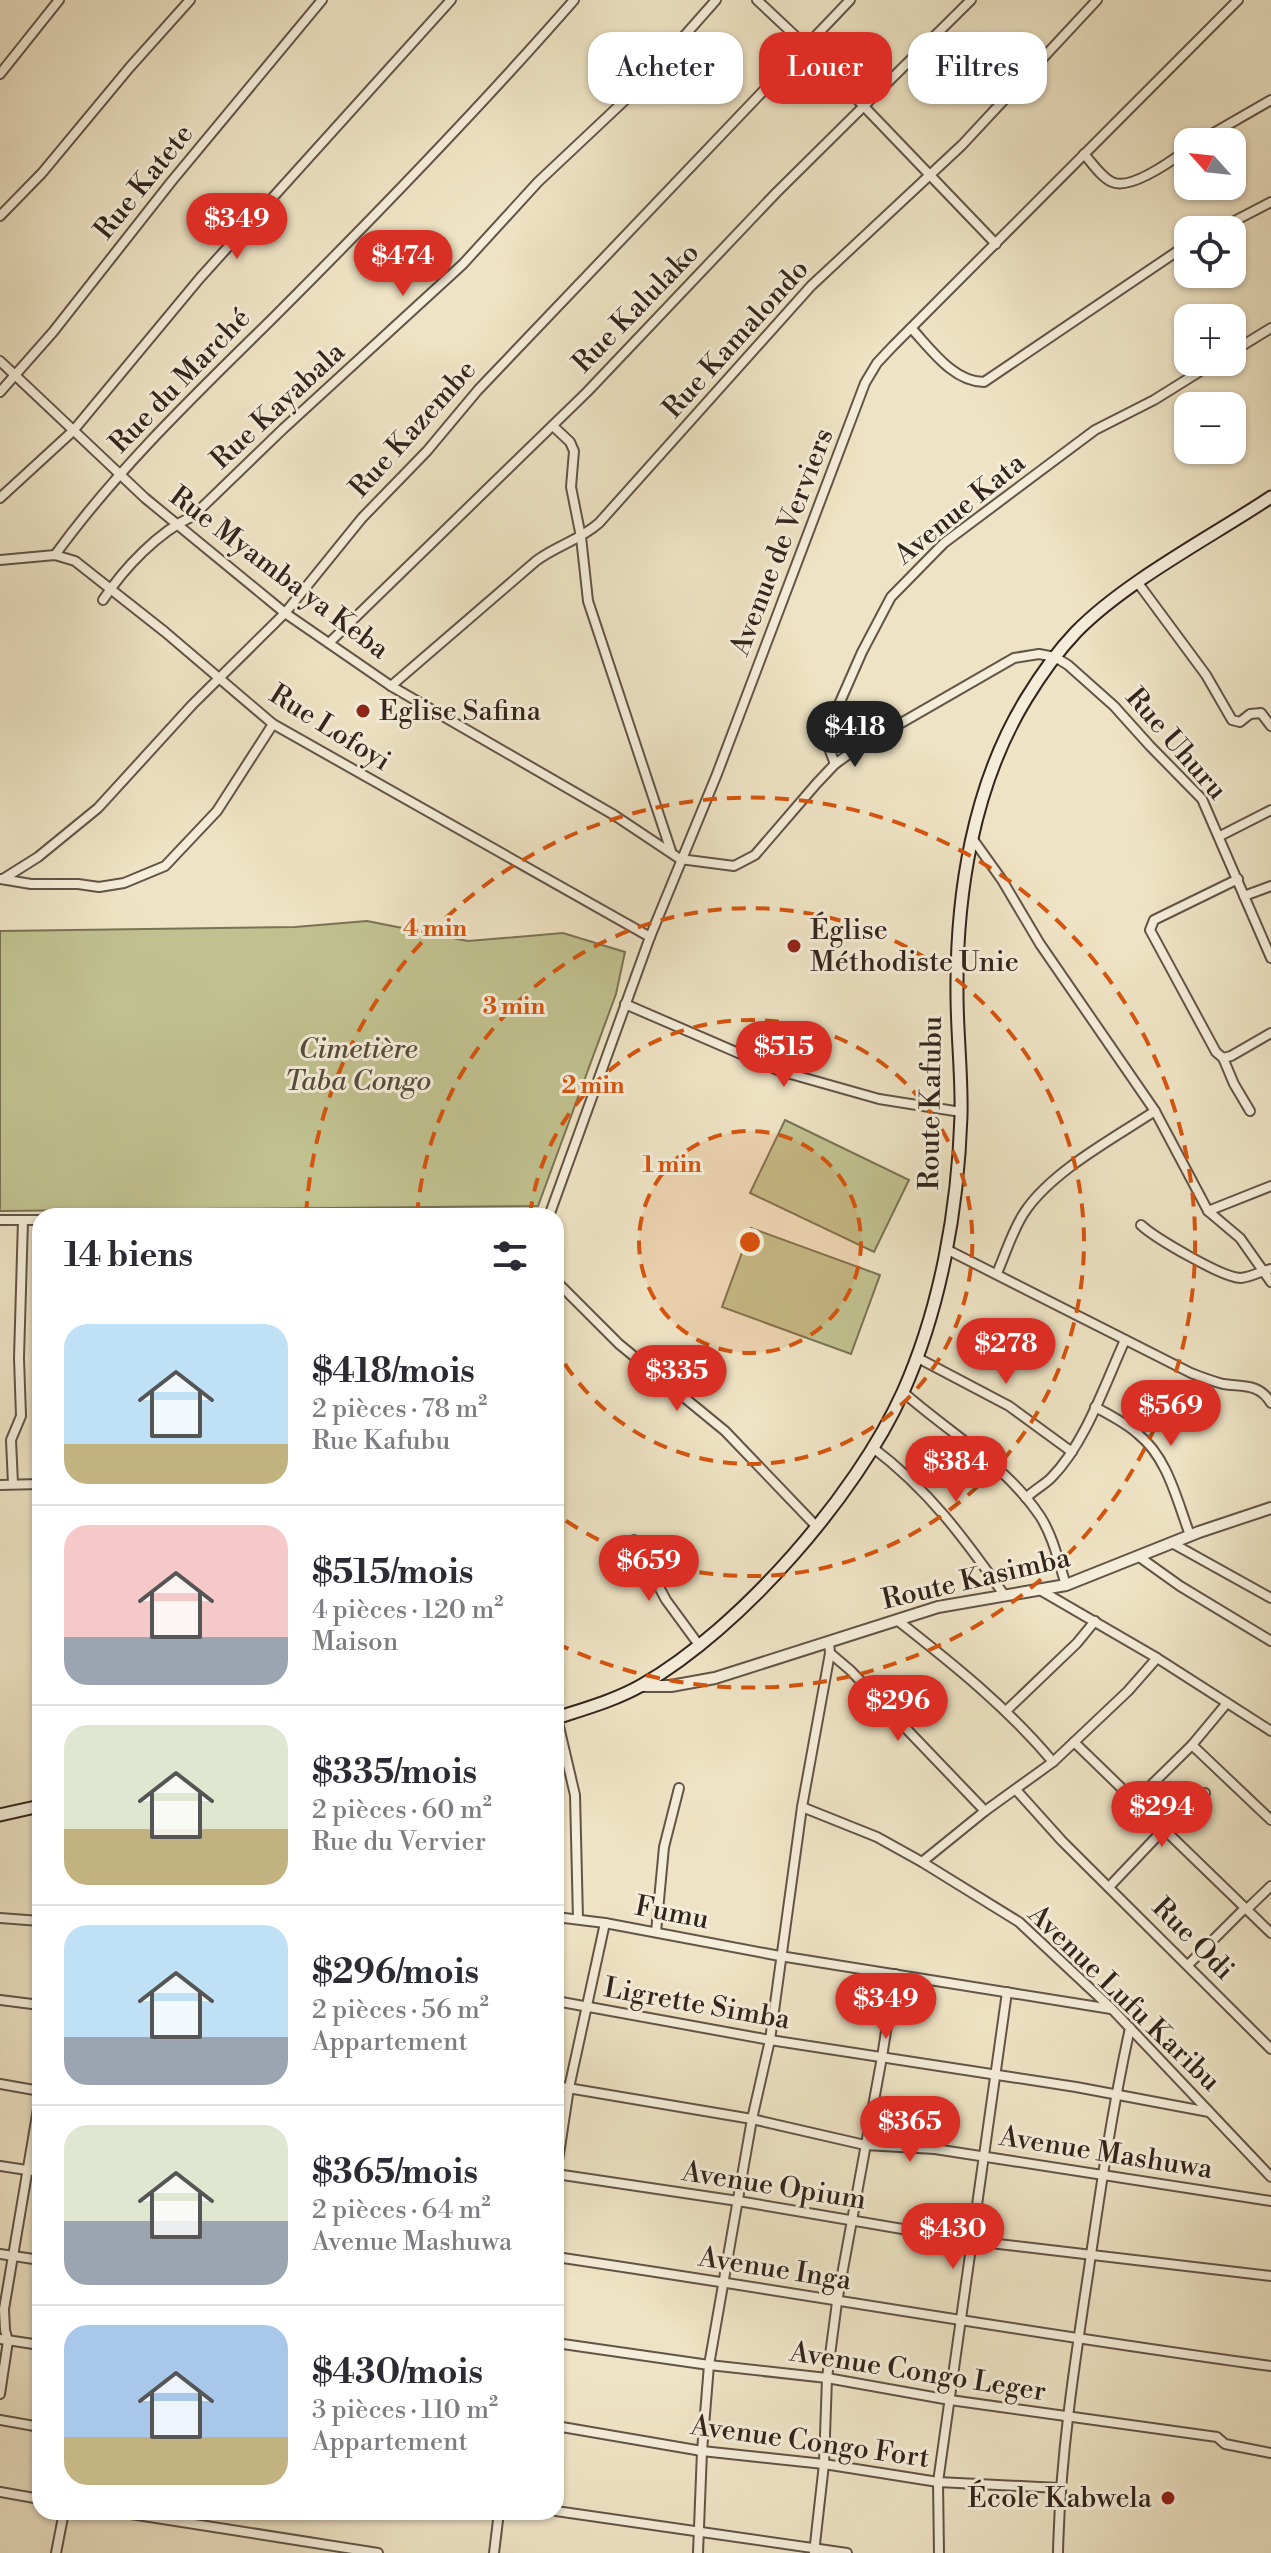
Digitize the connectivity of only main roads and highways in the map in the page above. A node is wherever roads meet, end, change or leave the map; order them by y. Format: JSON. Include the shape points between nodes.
{"nodes":[{"id":1,"x":1271,"y":497,"type":"edge"},
{"id":2,"x":564,"y":1715,"type":"edge"},
{"id":3,"x":32,"y":1808,"type":"edge"},
{"id":4,"x":0,"y":1815,"type":"edge"}],
"edges":[{"from":1,"to":2,"type":"main road","name":"Route Kafubu","via":[[1138,583],[1078,629],[1026,699],[1007,736],[972,838],[960,904],[961,1112],[946,1249],[903,1392],[872,1447],[817,1527],[699,1645],[641,1686]]},
{"from":3,"to":4,"type":"main road"}]}
